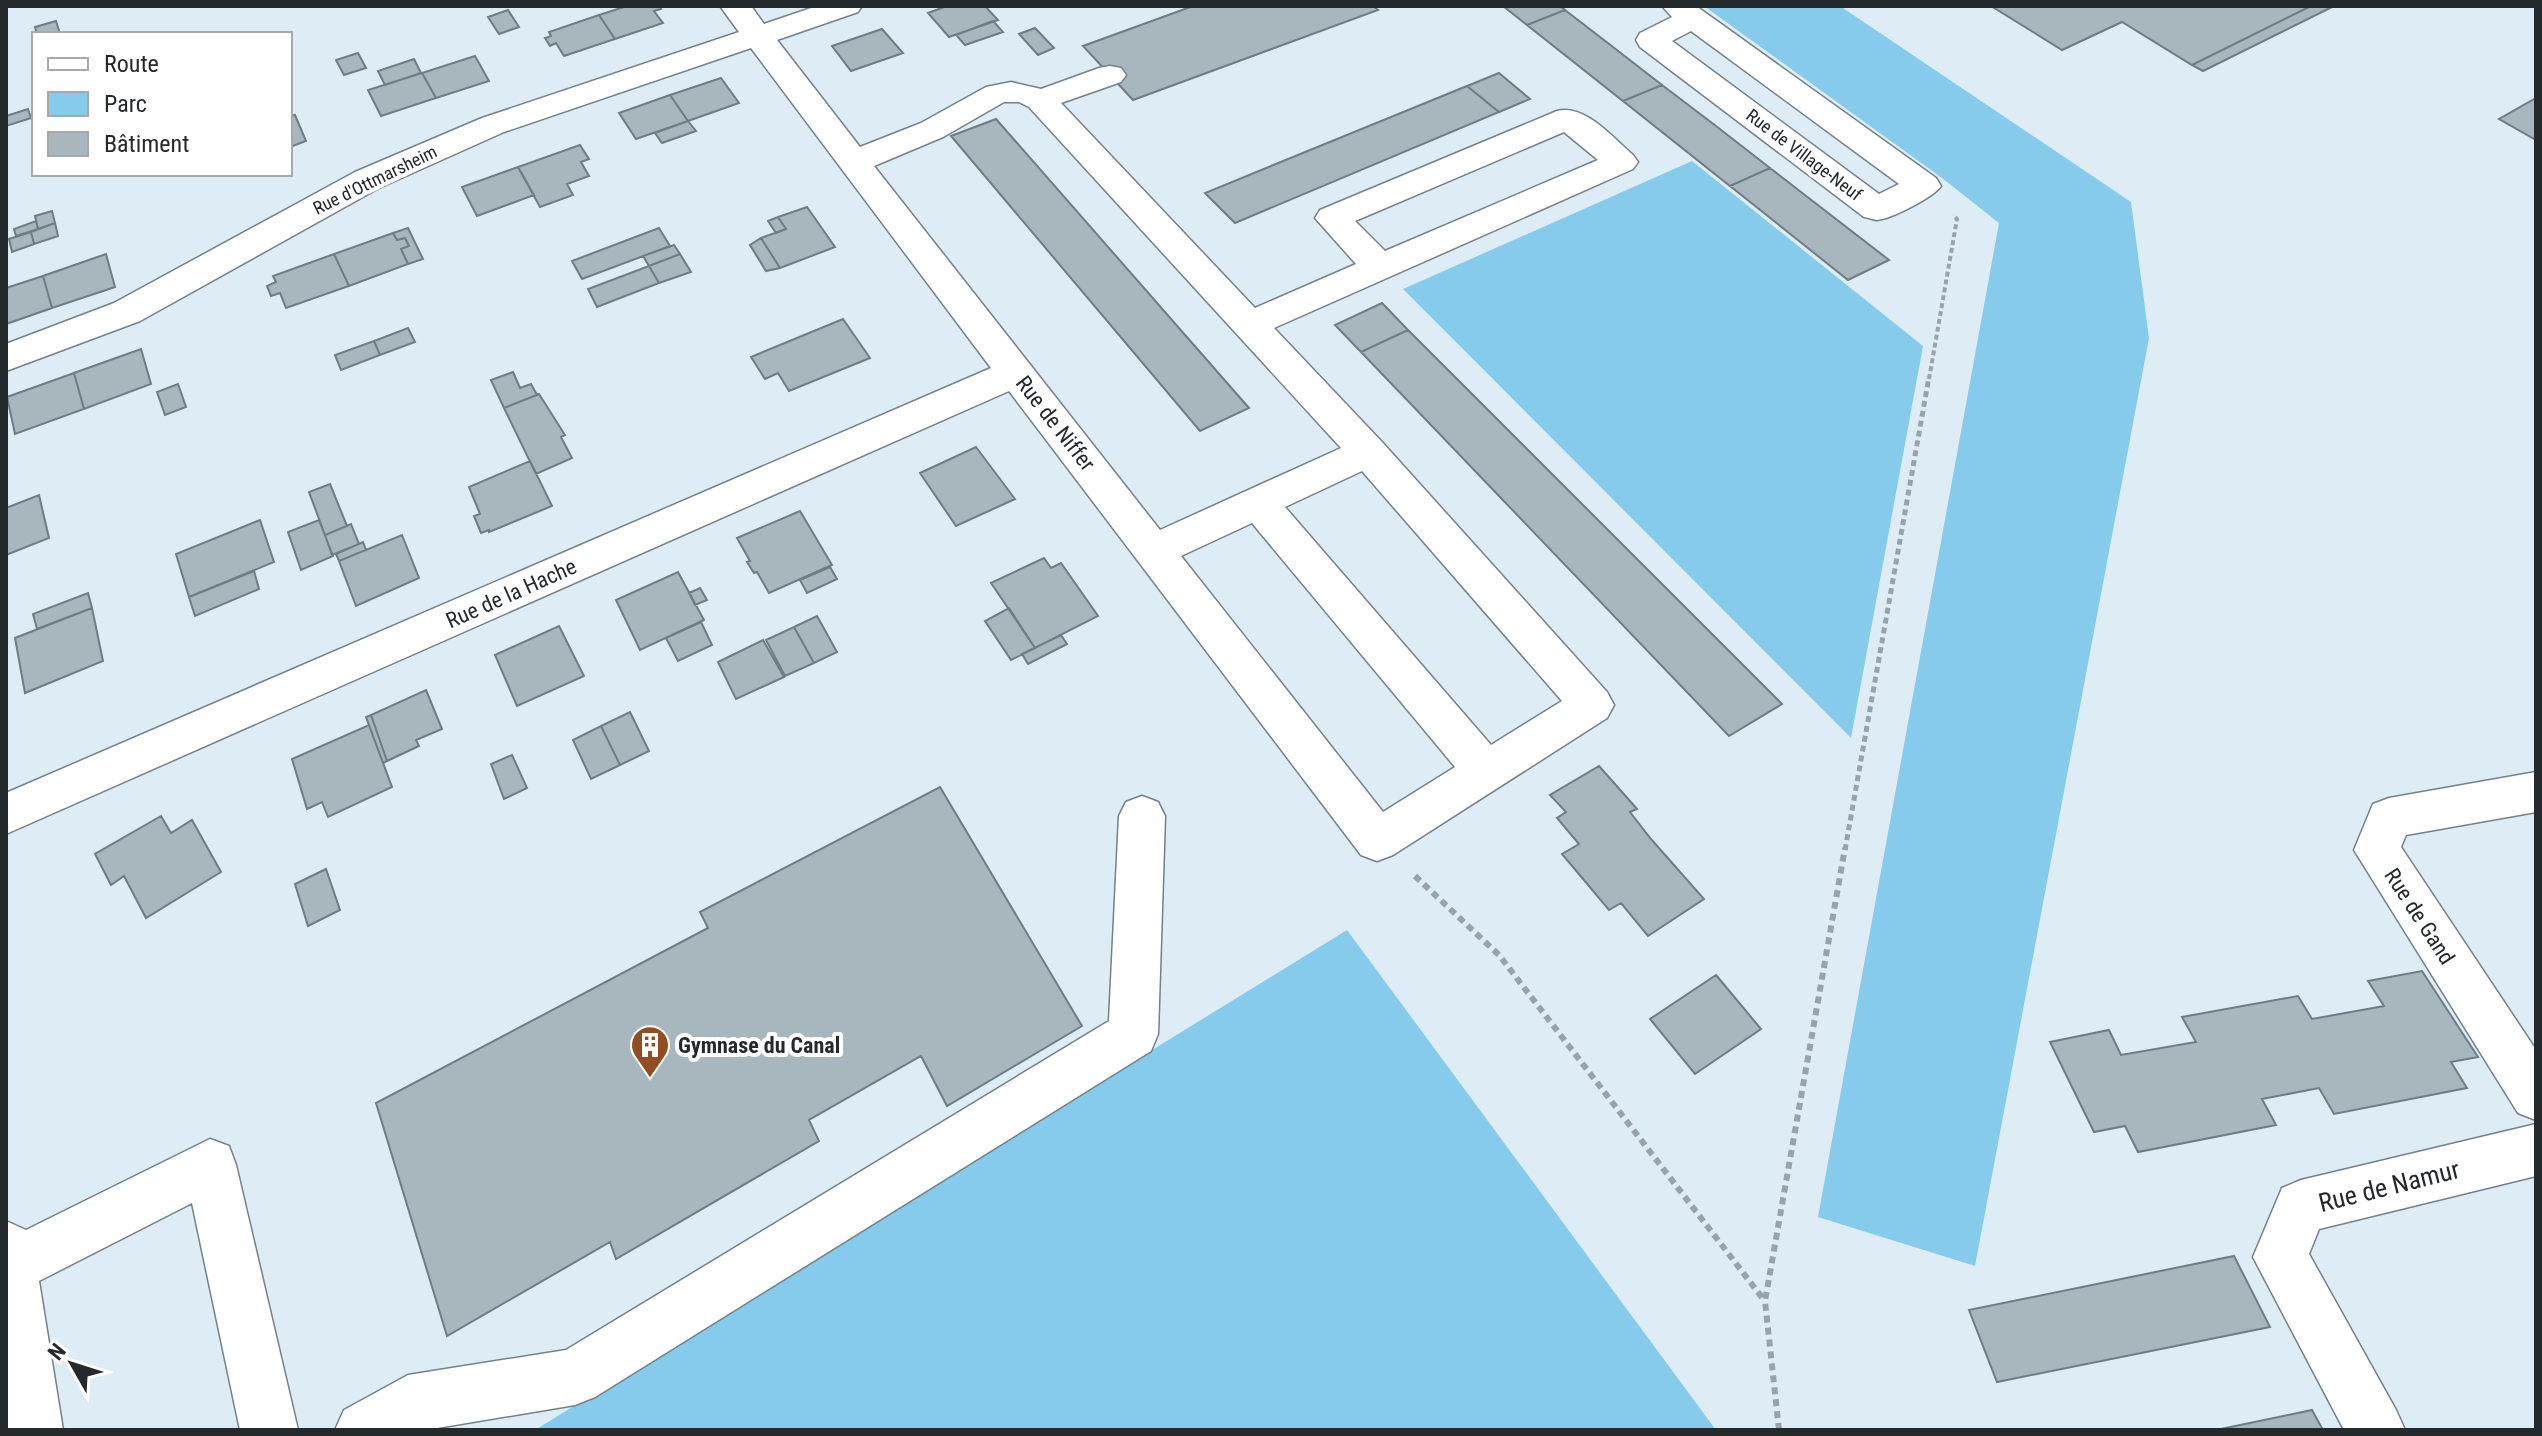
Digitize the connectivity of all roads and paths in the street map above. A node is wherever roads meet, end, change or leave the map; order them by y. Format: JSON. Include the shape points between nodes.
{"nodes":[{"id":1,"x":735,"y":6,"type":"edge"},
{"id":2,"x":847,"y":6,"type":"edge"},
{"id":3,"x":1685,"y":12,"type":"edge"},
{"id":4,"x":758,"y":37,"type":"junction"},
{"id":5,"x":1110,"y":75,"type":"dead end"},
{"id":6,"x":1040,"y":100,"type":"junction"},
{"id":7,"x":855,"y":161,"type":"junction"},
{"id":8,"x":1924,"y":186,"type":"junction"},
{"id":9,"x":1379,"y":267,"type":"junction"},
{"id":10,"x":1250,"y":324,"type":"junction"},
{"id":11,"x":6,"y":358,"type":"edge"},
{"id":12,"x":1017,"y":372,"type":"junction"},
{"id":13,"x":1368,"y":452,"type":"junction"},
{"id":14,"x":1258,"y":503,"type":"junction"},
{"id":15,"x":1154,"y":551,"type":"junction"},
{"id":16,"x":1486,"y":772,"type":"junction"},
{"id":17,"x":2536,"y":792,"type":"edge"},
{"id":18,"x":6,"y":814,"type":"edge"},
{"id":19,"x":1142,"y":816,"type":"dead end"},
{"id":20,"x":1377,"y":840,"type":"junction"},
{"id":21,"x":2536,"y":1095,"type":"edge"},
{"id":22,"x":2536,"y":1150,"type":"edge"},
{"id":23,"x":8,"y":1258,"type":"edge"},
{"id":24,"x":1765,"y":1301,"type":"junction"},
{"id":25,"x":34,"y":1430,"type":"edge"},
{"id":26,"x":269,"y":1430,"type":"edge"},
{"id":27,"x":364,"y":1430,"type":"edge"},
{"id":28,"x":1779,"y":1430,"type":"edge"},
{"id":29,"x":2376,"y":1430,"type":"edge"}],
"edges":[{"from":1,"to":4,"type":"street","name":"Rue de Niffer"},
{"from":2,"to":4,"type":"street","name":"Rue d'Ottmarsheim"},
{"from":3,"to":8,"type":"street","name":"Rue de Village-Neuf"},
{"from":3,"to":8,"type":"street","name":"Rue de Village-Neuf","via":[[1651,40],[1876,209]]},
{"from":4,"to":7,"type":"street","name":"Rue de Niffer"},
{"from":4,"to":11,"type":"street","name":"Rue d'Ottmarsheim","via":[[493,125],[367,180],[127,312]]},
{"from":5,"to":6,"type":"street"},
{"from":6,"to":7,"type":"street","via":[[1026,91],[985,98],[930,131]]},
{"from":6,"to":10,"type":"street"},
{"from":7,"to":12,"type":"street","name":"Rue de Niffer"},
{"from":8,"to":24,"type":"path","via":[[1957,219]]},
{"from":9,"to":9,"type":"street","via":[[1607,168],[1621,162],[1568,118],[1332,218]]},
{"from":9,"to":10,"type":"street"},
{"from":10,"to":13,"type":"street"},
{"from":12,"to":15,"type":"street","name":"Rue de Niffer"},
{"from":12,"to":18,"type":"street","name":"Rue de la Hache"},
{"from":13,"to":14,"type":"street"},
{"from":13,"to":16,"type":"street","via":[[1592,705]]},
{"from":14,"to":15,"type":"street"},
{"from":14,"to":16,"type":"street"},
{"from":15,"to":20,"type":"street","name":"Rue de Niffer"},
{"from":16,"to":20,"type":"street"},
{"from":17,"to":21,"type":"street","name":"Rue de Gand","via":[[2389,818],[2377,850]]},
{"from":19,"to":27,"type":"street","via":[[1133,1034],[575,1377],[408,1404]]},
{"from":20,"to":24,"type":"path","via":[[1499,955]]},
{"from":22,"to":29,"type":"street","name":"Rue de Namur","via":[[2301,1207],[2280,1257]]},
{"from":23,"to":25,"type":"street"},
{"from":23,"to":26,"type":"street","via":[[210,1165]]},
{"from":24,"to":28,"type":"path"}]}
